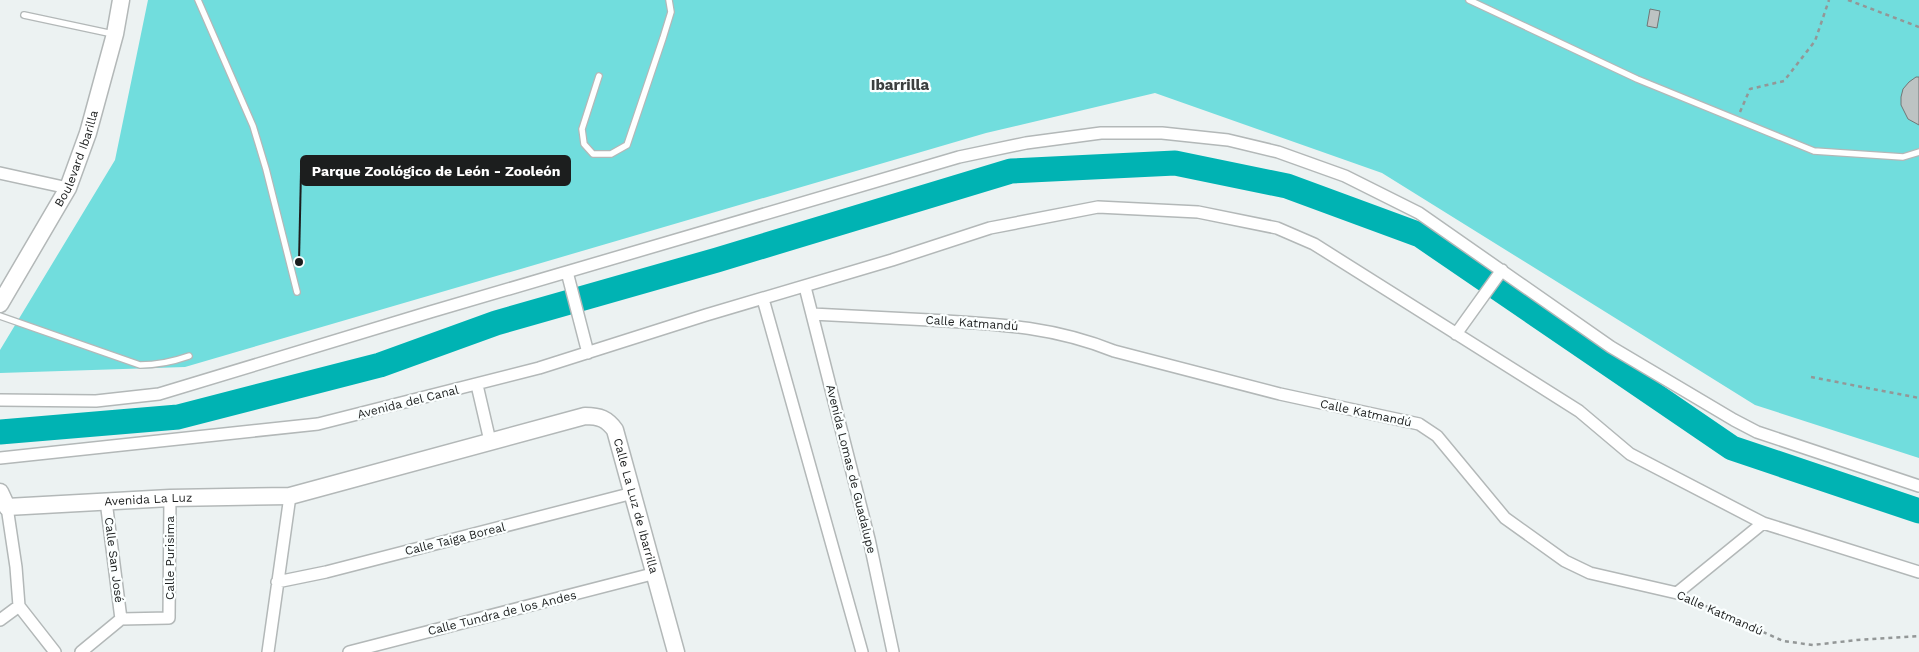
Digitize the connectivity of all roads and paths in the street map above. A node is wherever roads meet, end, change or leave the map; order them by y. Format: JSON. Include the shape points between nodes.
{"nodes":[{"id":1,"x":121,"y":0,"type":"edge"},
{"id":2,"x":198,"y":0,"type":"edge"},
{"id":3,"x":670,"y":0,"type":"edge"},
{"id":4,"x":1469,"y":0,"type":"edge"},
{"id":5,"x":1829,"y":0,"type":"edge"},
{"id":6,"x":1848,"y":0,"type":"edge"},
{"id":7,"x":24,"y":15,"type":"dead end"},
{"id":8,"x":1919,"y":27,"type":"edge"},
{"id":9,"x":115,"y":34,"type":"junction"},
{"id":10,"x":599,"y":76,"type":"dead end"},
{"id":11,"x":1737,"y":120,"type":"junction"},
{"id":12,"x":1919,"y":152,"type":"edge"},
{"id":13,"x":0,"y":173,"type":"edge"},
{"id":14,"x":68,"y":188,"type":"junction"},
{"id":15,"x":1502,"y":270,"type":"junction"},
{"id":16,"x":568,"y":278,"type":"junction"},
{"id":17,"x":805,"y":287,"type":"junction"},
{"id":18,"x":297,"y":292,"type":"dead end"},
{"id":19,"x":763,"y":299,"type":"junction"},
{"id":20,"x":0,"y":304,"type":"edge"},
{"id":21,"x":812,"y":314,"type":"junction"},
{"id":22,"x":0,"y":316,"type":"edge"},
{"id":23,"x":1456,"y":334,"type":"junction"},
{"id":24,"x":588,"y":353,"type":"junction"},
{"id":25,"x":189,"y":356,"type":"dead end"},
{"id":26,"x":1811,"y":377,"type":"dead end"},
{"id":27,"x":477,"y":385,"type":"junction"},
{"id":28,"x":1919,"y":398,"type":"edge"},
{"id":29,"x":0,"y":400,"type":"edge"},
{"id":30,"x":490,"y":441,"type":"junction"},
{"id":31,"x":0,"y":458,"type":"edge"},
{"id":32,"x":1919,"y":486,"type":"edge"},
{"id":33,"x":633,"y":493,"type":"junction"},
{"id":34,"x":290,"y":496,"type":"junction"},
{"id":35,"x":170,"y":498,"type":"junction"},
{"id":36,"x":3,"y":500,"type":"edge"},
{"id":37,"x":106,"y":501,"type":"junction"},
{"id":38,"x":1763,"y":523,"type":"junction"},
{"id":39,"x":1919,"y":572,"type":"edge"},
{"id":40,"x":656,"y":573,"type":"junction"},
{"id":41,"x":277,"y":582,"type":"junction"},
{"id":42,"x":1677,"y":593,"type":"junction"},
{"id":43,"x":19,"y":606,"type":"junction"},
{"id":44,"x":121,"y":619,"type":"junction"},
{"id":45,"x":0,"y":620,"type":"edge"},
{"id":46,"x":1919,"y":636,"type":"edge"},
{"id":47,"x":55,"y":652,"type":"edge"},
{"id":48,"x":81,"y":652,"type":"edge"},
{"id":49,"x":268,"y":652,"type":"edge"},
{"id":50,"x":349,"y":652,"type":"edge"},
{"id":51,"x":676,"y":652,"type":"edge"},
{"id":52,"x":862,"y":652,"type":"edge"},
{"id":53,"x":893,"y":652,"type":"edge"}],
"edges":[{"from":1,"to":9,"type":"street","name":"Boulevard Ibarilla"},
{"from":2,"to":18,"type":"lane","via":[[252,126]]},
{"from":3,"to":10,"type":"lane","via":[[671,12],[627,145],[611,154],[593,154],[584,144],[582,129]]},
{"from":4,"to":11,"type":"lane","via":[[1637,79]]},
{"from":5,"to":11,"type":"path","via":[[1815,42],[1784,81],[1750,89]]},
{"from":6,"to":8,"type":"path"},
{"from":7,"to":9,"type":"lane"},
{"from":9,"to":14,"type":"street","name":"Boulevard Ibarilla","via":[[88,133]]},
{"from":11,"to":12,"type":"lane","via":[[1814,151],[1903,157]]},
{"from":13,"to":14,"type":"street"},
{"from":14,"to":20,"type":"street","name":"Boulevard Ibarilla"},
{"from":15,"to":16,"type":"street","via":[[1419,213],[1346,176],[1278,152],[1218,139],[1162,133],[1101,133],[1026,143],[959,157]]},
{"from":15,"to":23,"type":"street"},
{"from":15,"to":32,"type":"street","via":[[1611,347],[1734,420],[1758,432]]},
{"from":16,"to":24,"type":"street"},
{"from":16,"to":29,"type":"street","via":[[159,394],[96,400]]},
{"from":17,"to":19,"type":"street","name":"Avenida del Canal"},
{"from":17,"to":21,"type":"street","name":"Avenida Lomas de Guadalupe"},
{"from":17,"to":23,"type":"street","name":"Avenida del Canal","via":[[990,228],[1098,207],[1198,212],[1277,228],[1314,244]]},
{"from":19,"to":24,"type":"street","name":"Avenida del Canal"},
{"from":19,"to":52,"type":"street"},
{"from":21,"to":42,"type":"street","name":"Calle Katmandú","via":[[1036,328],[1280,394],[1419,424],[1437,436],[1505,518],[1565,561],[1590,572]]},
{"from":21,"to":53,"type":"street","name":"Avenida Lomas de Guadalupe","via":[[869,539]]},
{"from":22,"to":25,"type":"lane","via":[[140,365],[169,363]]},
{"from":23,"to":38,"type":"street","name":"Avenida del Canal","via":[[1579,411],[1630,454]]},
{"from":24,"to":27,"type":"street","name":"Avenida del Canal"},
{"from":26,"to":28,"type":"path"},
{"from":27,"to":30,"type":"street"},
{"from":27,"to":31,"type":"street","name":"Avenida del Canal","via":[[318,424]]},
{"from":30,"to":33,"type":"street","name":"Calle La Luz de Ibarrilla","via":[[585,416],[598,416],[615,430]]},
{"from":30,"to":34,"type":"street","name":"Calle La Luz de Ibarrilla"},
{"from":33,"to":40,"type":"street","name":"Calle La Luz de Ibarrilla"},
{"from":33,"to":41,"type":"street","name":"Calle Taiga Boreal"},
{"from":34,"to":35,"type":"street","name":"Avenida La Luz"},
{"from":34,"to":41,"type":"street"},
{"from":35,"to":37,"type":"street","name":"Avenida La Luz"},
{"from":35,"to":44,"type":"street","name":"Calle Purisima","via":[[169,618]]},
{"from":36,"to":37,"type":"street","name":"Avenida La Luz"},
{"from":36,"to":43,"type":"street","via":[[16,567]]},
{"from":37,"to":44,"type":"street","name":"Calle San José"},
{"from":38,"to":39,"type":"street","name":"Avenida del Canal"},
{"from":38,"to":42,"type":"street"},
{"from":40,"to":50,"type":"street","name":"Calle Tundra de los Andes"},
{"from":40,"to":51,"type":"street","name":"Calle La Luz de Ibarrilla"},
{"from":41,"to":49,"type":"street"},
{"from":42,"to":46,"type":"path","name":"Calle Katmandú","via":[[1783,641],[1813,645]]},
{"from":43,"to":45,"type":"street"},
{"from":43,"to":47,"type":"street"},
{"from":44,"to":48,"type":"street"}]}
